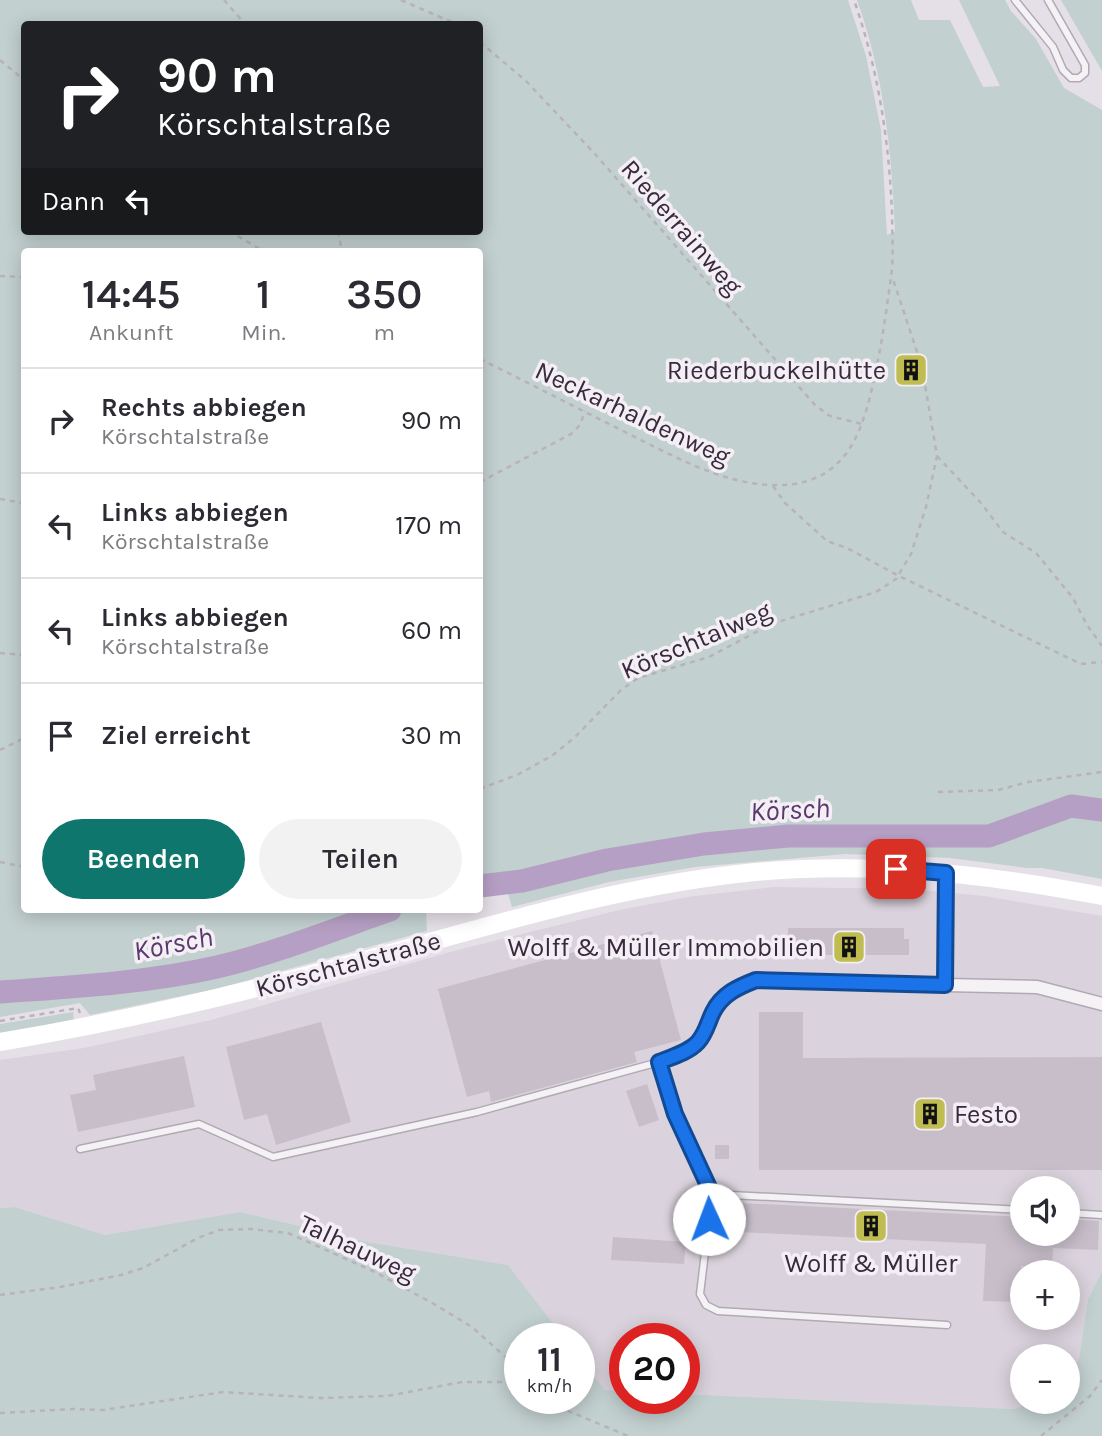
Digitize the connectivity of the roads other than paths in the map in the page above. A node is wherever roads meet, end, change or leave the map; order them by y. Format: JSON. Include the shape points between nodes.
{"nodes":[{"id":1,"x":1015,"y":0,"type":"edge"},
{"id":2,"x":1048,"y":0,"type":"edge"},
{"id":3,"x":946,"y":873,"type":"junction"},
{"id":4,"x":1102,"y":896,"type":"edge"},
{"id":5,"x":945,"y":985,"type":"junction"},
{"id":6,"x":1102,"y":1004,"type":"edge"},
{"id":7,"x":0,"y":1042,"type":"edge"},
{"id":8,"x":659,"y":1062,"type":"junction"},
{"id":9,"x":80,"y":1149,"type":"dead end"},
{"id":10,"x":712,"y":1194,"type":"junction"},
{"id":11,"x":1010,"y":1209,"type":"edge"},
{"id":12,"x":1080,"y":1214,"type":"edge"},
{"id":13,"x":1102,"y":1215,"type":"edge"},
{"id":14,"x":947,"y":1325,"type":"dead end"}],
"edges":[{"from":1,"to":2,"type":"lane","via":[[1053,47],[1065,74],[1079,78],[1085,65]]},
{"from":3,"to":4,"type":"main road","name":"Körschtalstraße"},
{"from":3,"to":5,"type":"street"},
{"from":3,"to":7,"type":"main road","name":"Körschtalstraße","via":[[786,870],[624,891],[236,994]]},
{"from":5,"to":6,"type":"street","via":[[1037,987]]},
{"from":5,"to":8,"type":"street","via":[[756,980],[731,990],[713,1010],[696,1044]]},
{"from":8,"to":9,"type":"lane","via":[[477,1112],[273,1157],[199,1124]]},
{"from":8,"to":10,"type":"lane","via":[[675,1114]]},
{"from":10,"to":11,"type":"lane"},
{"from":10,"to":14,"type":"lane","via":[[700,1294],[706,1306],[718,1311]]},
{"from":12,"to":13,"type":"lane"}]}
